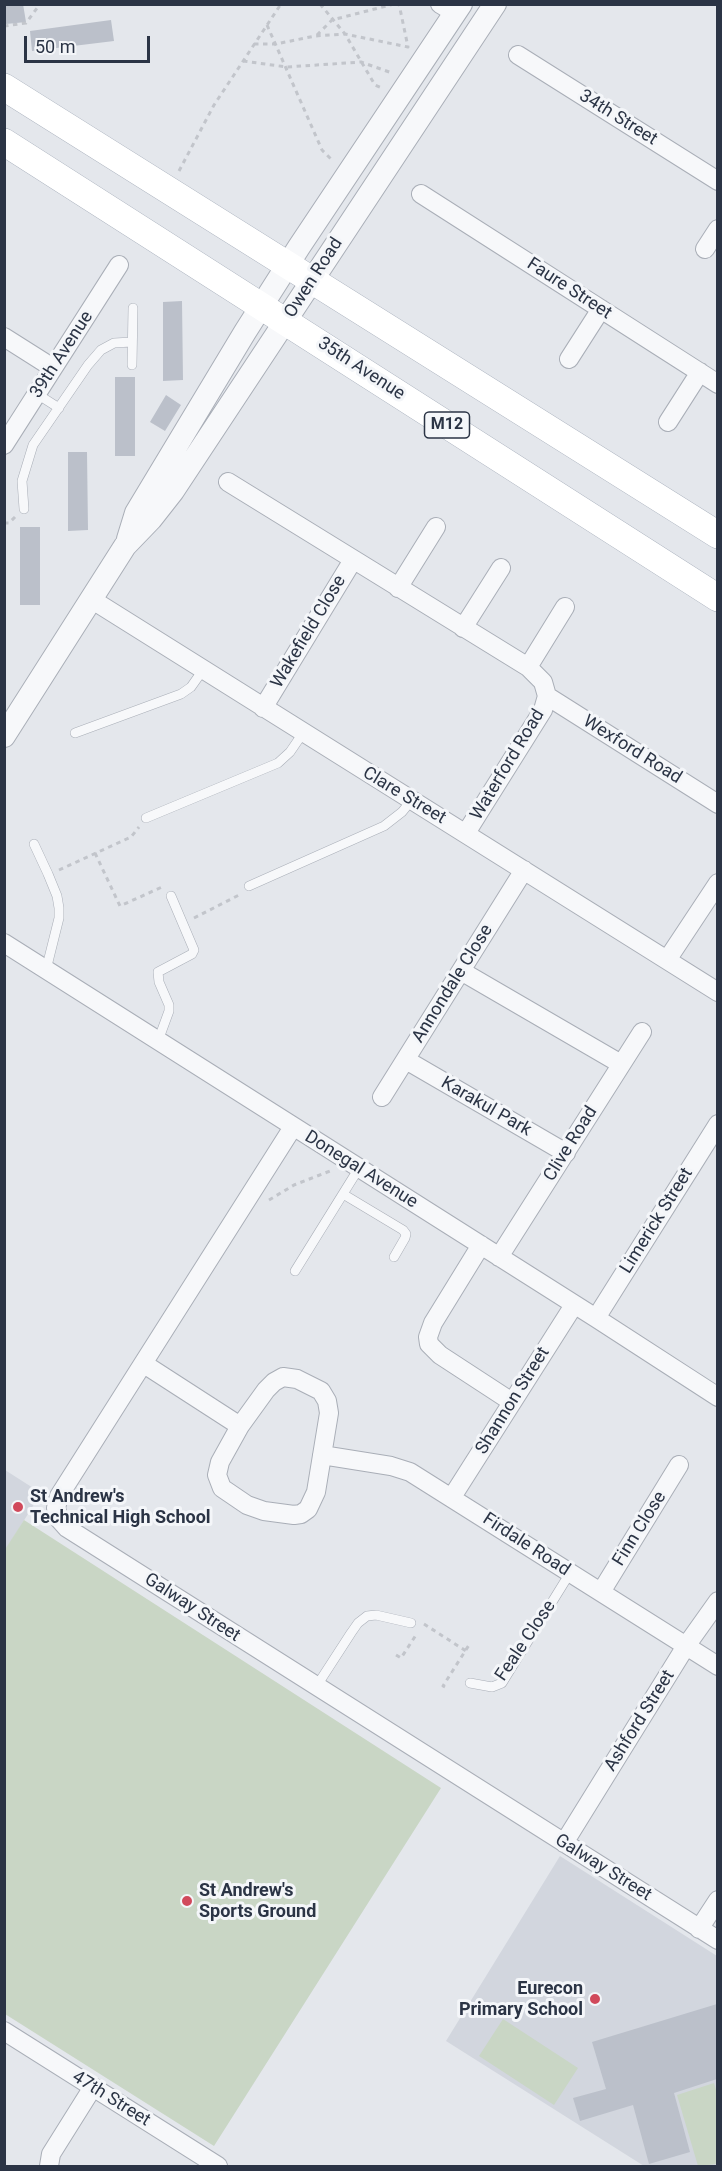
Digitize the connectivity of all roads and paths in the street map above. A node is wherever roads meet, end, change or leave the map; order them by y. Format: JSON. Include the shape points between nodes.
{"nodes":[{"id":1,"x":40,"y":4,"type":"edge"},
{"id":2,"x":281,"y":4,"type":"edge"},
{"id":3,"x":320,"y":4,"type":"edge"},
{"id":4,"x":394,"y":4,"type":"edge"},
{"id":5,"x":399,"y":4,"type":"edge"},
{"id":6,"x":495,"y":4,"type":"edge"},
{"id":7,"x":452,"y":7,"type":"edge"},
{"id":8,"x":332,"y":20,"type":"junction"},
{"id":9,"x":267,"y":25,"type":"junction"},
{"id":10,"x":4,"y":26,"type":"edge"},
{"id":11,"x":345,"y":34,"type":"junction"},
{"id":12,"x":315,"y":36,"type":"junction"},
{"id":13,"x":254,"y":44,"type":"junction"},
{"id":14,"x":276,"y":44,"type":"junction"},
{"id":15,"x":518,"y":55,"type":"dead end"},
{"id":16,"x":243,"y":61,"type":"junction"},
{"id":17,"x":361,"y":62,"type":"junction"},
{"id":18,"x":286,"y":67,"type":"junction"},
{"id":19,"x":392,"y":73,"type":"dead end"},
{"id":20,"x":4,"y":87,"type":"edge"},
{"id":21,"x":382,"y":88,"type":"dead end"},
{"id":22,"x":4,"y":141,"type":"edge"},
{"id":23,"x":333,"y":161,"type":"dead end"},
{"id":24,"x":179,"y":171,"type":"dead end"},
{"id":25,"x":717,"y":181,"type":"edge"},
{"id":26,"x":421,"y":194,"type":"dead end"},
{"id":27,"x":717,"y":229,"type":"edge"},
{"id":28,"x":705,"y":249,"type":"dead end"},
{"id":29,"x":288,"y":264,"type":"junction"},
{"id":30,"x":119,"y":265,"type":"dead end"},
{"id":31,"x":312,"y":281,"type":"junction"},
{"id":32,"x":262,"y":305,"type":"junction"},
{"id":33,"x":133,"y":308,"type":"dead end"},
{"id":34,"x":601,"y":309,"type":"junction"},
{"id":35,"x":286,"y":321,"type":"junction"},
{"id":36,"x":4,"y":337,"type":"edge"},
{"id":37,"x":132,"y":342,"type":"junction"},
{"id":38,"x":569,"y":359,"type":"dead end"},
{"id":39,"x":132,"y":365,"type":"dead end"},
{"id":40,"x":53,"y":368,"type":"junction"},
{"id":41,"x":700,"y":372,"type":"junction"},
{"id":42,"x":717,"y":384,"type":"edge"},
{"id":43,"x":37,"y":394,"type":"junction"},
{"id":44,"x":59,"y":408,"type":"junction"},
{"id":45,"x":668,"y":422,"type":"dead end"},
{"id":46,"x":4,"y":445,"type":"edge"},
{"id":47,"x":228,"y":482,"type":"dead end"},
{"id":48,"x":24,"y":509,"type":"dead end"},
{"id":49,"x":436,"y":527,"type":"dead end"},
{"id":50,"x":717,"y":535,"type":"edge"},
{"id":51,"x":125,"y":546,"type":"junction"},
{"id":52,"x":353,"y":560,"type":"junction"},
{"id":53,"x":501,"y":568,"type":"dead end"},
{"id":54,"x":398,"y":588,"type":"junction"},
{"id":55,"x":717,"y":597,"type":"edge"},
{"id":56,"x":91,"y":599,"type":"junction"},
{"id":57,"x":565,"y":607,"type":"dead end"},
{"id":58,"x":463,"y":628,"type":"junction"},
{"id":59,"x":528,"y":667,"type":"junction"},
{"id":60,"x":203,"y":670,"type":"junction"},
{"id":61,"x":547,"y":696,"type":"junction"},
{"id":62,"x":263,"y":708,"type":"junction"},
{"id":63,"x":75,"y":733,"type":"dead end"},
{"id":64,"x":303,"y":733,"type":"junction"},
{"id":65,"x":4,"y":736,"type":"edge"},
{"id":66,"x":411,"y":801,"type":"junction"},
{"id":67,"x":717,"y":804,"type":"edge"},
{"id":68,"x":146,"y":818,"type":"joint"},
{"id":69,"x":466,"y":833,"type":"junction"},
{"id":70,"x":34,"y":844,"type":"dead end"},
{"id":71,"x":95,"y":853,"type":"junction"},
{"id":72,"x":524,"y":870,"type":"junction"},
{"id":73,"x":48,"y":874,"type":"junction"},
{"id":74,"x":717,"y":883,"type":"edge"},
{"id":75,"x":249,"y":886,"type":"joint"},
{"id":76,"x":171,"y":896,"type":"joint"},
{"id":77,"x":184,"y":923,"type":"junction"},
{"id":78,"x":4,"y":943,"type":"edge"},
{"id":79,"x":667,"y":960,"type":"junction"},
{"id":80,"x":46,"y":970,"type":"junction"},
{"id":81,"x":461,"y":972,"type":"junction"},
{"id":82,"x":717,"y":992,"type":"edge"},
{"id":83,"x":642,"y":1032,"type":"dead end"},
{"id":84,"x":158,"y":1041,"type":"junction"},
{"id":85,"x":406,"y":1060,"type":"junction"},
{"id":86,"x":621,"y":1064,"type":"junction"},
{"id":87,"x":382,"y":1097,"type":"dead end"},
{"id":88,"x":717,"y":1124,"type":"edge"},
{"id":89,"x":293,"y":1126,"type":"junction"},
{"id":90,"x":566,"y":1153,"type":"junction"},
{"id":91,"x":338,"y":1168,"type":"dead end"},
{"id":92,"x":359,"y":1168,"type":"junction"},
{"id":93,"x":343,"y":1194,"type":"junction"},
{"id":94,"x":266,"y":1201,"type":"dead end"},
{"id":95,"x":481,"y":1245,"type":"junction"},
{"id":96,"x":394,"y":1257,"type":"dead end"},
{"id":97,"x":499,"y":1257,"type":"junction"},
{"id":98,"x":295,"y":1271,"type":"dead end"},
{"id":99,"x":574,"y":1305,"type":"junction"},
{"id":100,"x":596,"y":1318,"type":"junction"},
{"id":101,"x":144,"y":1364,"type":"junction"},
{"id":102,"x":716,"y":1393,"type":"edge"},
{"id":103,"x":512,"y":1402,"type":"junction"},
{"id":104,"x":240,"y":1426,"type":"junction"},
{"id":105,"x":322,"y":1455,"type":"junction"},
{"id":106,"x":680,"y":1465,"type":"dead end"},
{"id":107,"x":452,"y":1497,"type":"junction"},
{"id":108,"x":570,"y":1573,"type":"junction"},
{"id":109,"x":601,"y":1592,"type":"junction"},
{"id":110,"x":717,"y":1600,"type":"edge"},
{"id":111,"x":427,"y":1619,"type":"dead end"},
{"id":112,"x":411,"y":1623,"type":"dead end"},
{"id":113,"x":418,"y":1633,"type":"dead end"},
{"id":114,"x":469,"y":1646,"type":"dead end"},
{"id":115,"x":686,"y":1646,"type":"junction"},
{"id":116,"x":466,"y":1651,"type":"junction"},
{"id":117,"x":396,"y":1654,"type":"dead end"},
{"id":118,"x":717,"y":1666,"type":"edge"},
{"id":119,"x":470,"y":1683,"type":"dead end"},
{"id":120,"x":316,"y":1687,"type":"junction"},
{"id":121,"x":445,"y":1687,"type":"dead end"},
{"id":122,"x":564,"y":1843,"type":"junction"},
{"id":123,"x":717,"y":1900,"type":"edge"},
{"id":124,"x":699,"y":1929,"type":"junction"},
{"id":125,"x":717,"y":1940,"type":"edge"},
{"id":126,"x":4,"y":2031,"type":"edge"},
{"id":127,"x":93,"y":2087,"type":"junction"},
{"id":128,"x":49,"y":2166,"type":"edge"},
{"id":129,"x":218,"y":2166,"type":"edge"}],
"edges":[{"from":1,"to":10,"type":"path","via":[[26,23]]},
{"from":2,"to":9,"type":"path"},
{"from":3,"to":8,"type":"path"},
{"from":4,"to":8,"type":"path"},
{"from":5,"to":11,"type":"path","via":[[408,47]]},
{"from":6,"to":31,"type":"street","name":"Owen Road"},
{"from":7,"to":29,"type":"street","name":"Owen Road"},
{"from":8,"to":11,"type":"path"},
{"from":8,"to":12,"type":"path"},
{"from":9,"to":13,"type":"path"},
{"from":9,"to":14,"type":"path"},
{"from":11,"to":12,"type":"path"},
{"from":11,"to":17,"type":"path"},
{"from":12,"to":14,"type":"path"},
{"from":13,"to":14,"type":"path"},
{"from":13,"to":16,"type":"path"},
{"from":14,"to":18,"type":"path"},
{"from":15,"to":25,"type":"street","name":"34th Street"},
{"from":16,"to":18,"type":"path"},
{"from":16,"to":24,"type":"path"},
{"from":17,"to":18,"type":"path"},
{"from":17,"to":19,"type":"path"},
{"from":17,"to":21,"type":"path","via":[[375,85]]},
{"from":18,"to":23,"type":"path","via":[[322,150]]},
{"from":20,"to":29,"type":"main road"},
{"from":22,"to":32,"type":"main road","name":"35th Avenue","number":"M12"},
{"from":26,"to":34,"type":"street","name":"Faure Street"},
{"from":27,"to":28,"type":"street"},
{"from":29,"to":31,"type":"main road"},
{"from":29,"to":32,"type":"street","name":"Owen Road"},
{"from":30,"to":40,"type":"street","name":"39th Avenue"},
{"from":31,"to":35,"type":"street","name":"Owen Road"},
{"from":31,"to":50,"type":"main road"},
{"from":32,"to":35,"type":"main road","name":"35th Avenue","number":"M12"},
{"from":32,"to":51,"type":"street","name":"Owen Road","via":[[136,513]]},
{"from":33,"to":37,"type":"lane"},
{"from":34,"to":38,"type":"street"},
{"from":34,"to":41,"type":"street","name":"Faure Street"},
{"from":35,"to":51,"type":"street","name":"Owen Road","via":[[173,491]]},
{"from":35,"to":55,"type":"main road","name":"35th Avenue","number":"M12"},
{"from":36,"to":40,"type":"street"},
{"from":37,"to":39,"type":"lane"},
{"from":37,"to":44,"type":"lane","via":[[114,343],[101,350]]},
{"from":40,"to":43,"type":"street","name":"39th Avenue"},
{"from":41,"to":42,"type":"street","name":"Faure Street"},
{"from":41,"to":45,"type":"street"},
{"from":43,"to":44,"type":"lane"},
{"from":43,"to":46,"type":"street","name":"39th Avenue"},
{"from":44,"to":48,"type":"lane","via":[[33,445],[25,467]]},
{"from":47,"to":52,"type":"street","name":"Wakefield Close"},
{"from":49,"to":54,"type":"street"},
{"from":51,"to":56,"type":"street","name":"Owen Road"},
{"from":52,"to":54,"type":"street","name":"Waterford Road"},
{"from":52,"to":62,"type":"street","name":"Wakefield Close"},
{"from":53,"to":58,"type":"street"},
{"from":54,"to":58,"type":"street","name":"Waterford Road"},
{"from":56,"to":60,"type":"street","name":"Clare Street"},
{"from":56,"to":65,"type":"street","name":"Owen Road"},
{"from":57,"to":59,"type":"street"},
{"from":58,"to":59,"type":"street","name":"Waterford Road"},
{"from":59,"to":61,"type":"street","name":"Waterford Road","via":[[543,682]]},
{"from":60,"to":62,"type":"street","name":"Clare Street"},
{"from":60,"to":63,"type":"lane","via":[[181,694]]},
{"from":61,"to":67,"type":"street","name":"Wexford Road"},
{"from":61,"to":69,"type":"street","name":"Waterford Road","via":[[543,710]]},
{"from":62,"to":64,"type":"street","name":"Clare Street"},
{"from":64,"to":66,"type":"street","name":"Clare Street"},
{"from":64,"to":68,"type":"lane","via":[[278,763]]},
{"from":66,"to":69,"type":"street","name":"Clare Street"},
{"from":66,"to":75,"type":"lane","via":[[384,826]]},
{"from":68,"to":71,"type":"path","via":[[131,837]]},
{"from":69,"to":72,"type":"street","name":"Clare Street"},
{"from":70,"to":73,"type":"lane"},
{"from":71,"to":73,"type":"path"},
{"from":71,"to":76,"type":"path","via":[[120,906],[166,885]]},
{"from":72,"to":79,"type":"street","name":"Clare Street"},
{"from":72,"to":81,"type":"street","name":"Annondale Close"},
{"from":73,"to":80,"type":"lane","via":[[57,896],[59,918]]},
{"from":74,"to":79,"type":"street"},
{"from":75,"to":77,"type":"path","via":[[238,897]]},
{"from":76,"to":77,"type":"lane"},
{"from":77,"to":84,"type":"lane","via":[[194,951],[159,972],[169,1011]]},
{"from":78,"to":80,"type":"street","name":"Donegal Avenue"},
{"from":79,"to":82,"type":"street","name":"Clare Street"},
{"from":80,"to":84,"type":"street","name":"Donegal Avenue"},
{"from":81,"to":85,"type":"street","name":"Annondale Close"},
{"from":81,"to":86,"type":"street"},
{"from":83,"to":86,"type":"street","name":"Clive Road"},
{"from":84,"to":89,"type":"street","name":"Donegal Avenue"},
{"from":85,"to":87,"type":"street","name":"Annondale Close"},
{"from":85,"to":90,"type":"street","name":"Karakul Park"},
{"from":86,"to":90,"type":"street","name":"Clive Road"},
{"from":88,"to":100,"type":"street","name":"Limerick Street"},
{"from":89,"to":92,"type":"street","name":"Donegal Avenue"},
{"from":89,"to":101,"type":"street","name":"Galway Street"},
{"from":90,"to":97,"type":"street","name":"Clive Road"},
{"from":91,"to":94,"type":"path"},
{"from":92,"to":93,"type":"lane"},
{"from":92,"to":95,"type":"street","name":"Donegal Avenue"},
{"from":93,"to":96,"type":"lane","via":[[404,1230],[405,1238]]},
{"from":93,"to":98,"type":"lane"},
{"from":95,"to":97,"type":"street","name":"Donegal Avenue"},
{"from":95,"to":103,"type":"street","via":[[433,1323],[429,1344]]},
{"from":97,"to":99,"type":"street","name":"Donegal Avenue"},
{"from":99,"to":100,"type":"street","name":"Donegal Avenue"},
{"from":99,"to":103,"type":"street","name":"Shannon Street"},
{"from":100,"to":102,"type":"street","name":"Donegal Avenue"},
{"from":101,"to":104,"type":"street"},
{"from":101,"to":120,"type":"street","name":"Galway Street","via":[[59,1496],[59,1519],[67,1528]]},
{"from":103,"to":107,"type":"street","name":"Shannon Street"},
{"from":104,"to":105,"type":"street","via":[[274,1382],[284,1377],[297,1379],[321,1391],[327,1401]]},
{"from":104,"to":105,"type":"street","via":[[220,1462],[218,1482],[257,1509],[294,1515],[308,1509],[316,1492]]},
{"from":105,"to":107,"type":"street","name":"Firdale Road","via":[[402,1469]]},
{"from":106,"to":109,"type":"street","name":"Finn Close"},
{"from":107,"to":108,"type":"street","name":"Firdale Road"},
{"from":108,"to":109,"type":"street","name":"Firdale Road"},
{"from":108,"to":119,"type":"lane","name":"Feale Close","via":[[502,1683],[492,1687]]},
{"from":109,"to":115,"type":"street","name":"Firdale Road"},
{"from":110,"to":115,"type":"street","name":"Ashford Street"},
{"from":111,"to":116,"type":"path","via":[[423,1624]]},
{"from":112,"to":120,"type":"lane","via":[[367,1616]]},
{"from":113,"to":117,"type":"path","via":[[401,1658]]},
{"from":114,"to":116,"type":"path"},
{"from":115,"to":118,"type":"street","name":"Firdale Road"},
{"from":115,"to":122,"type":"street","name":"Ashford Street"},
{"from":116,"to":121,"type":"path"},
{"from":120,"to":122,"type":"street","name":"Galway Street"},
{"from":122,"to":124,"type":"street","name":"Galway Street"},
{"from":123,"to":124,"type":"street"},
{"from":124,"to":125,"type":"street","name":"Galway Street"},
{"from":126,"to":127,"type":"street","name":"47th Street"},
{"from":127,"to":128,"type":"street","via":[[51,2154]]},
{"from":127,"to":129,"type":"street","name":"47th Street"}]}
